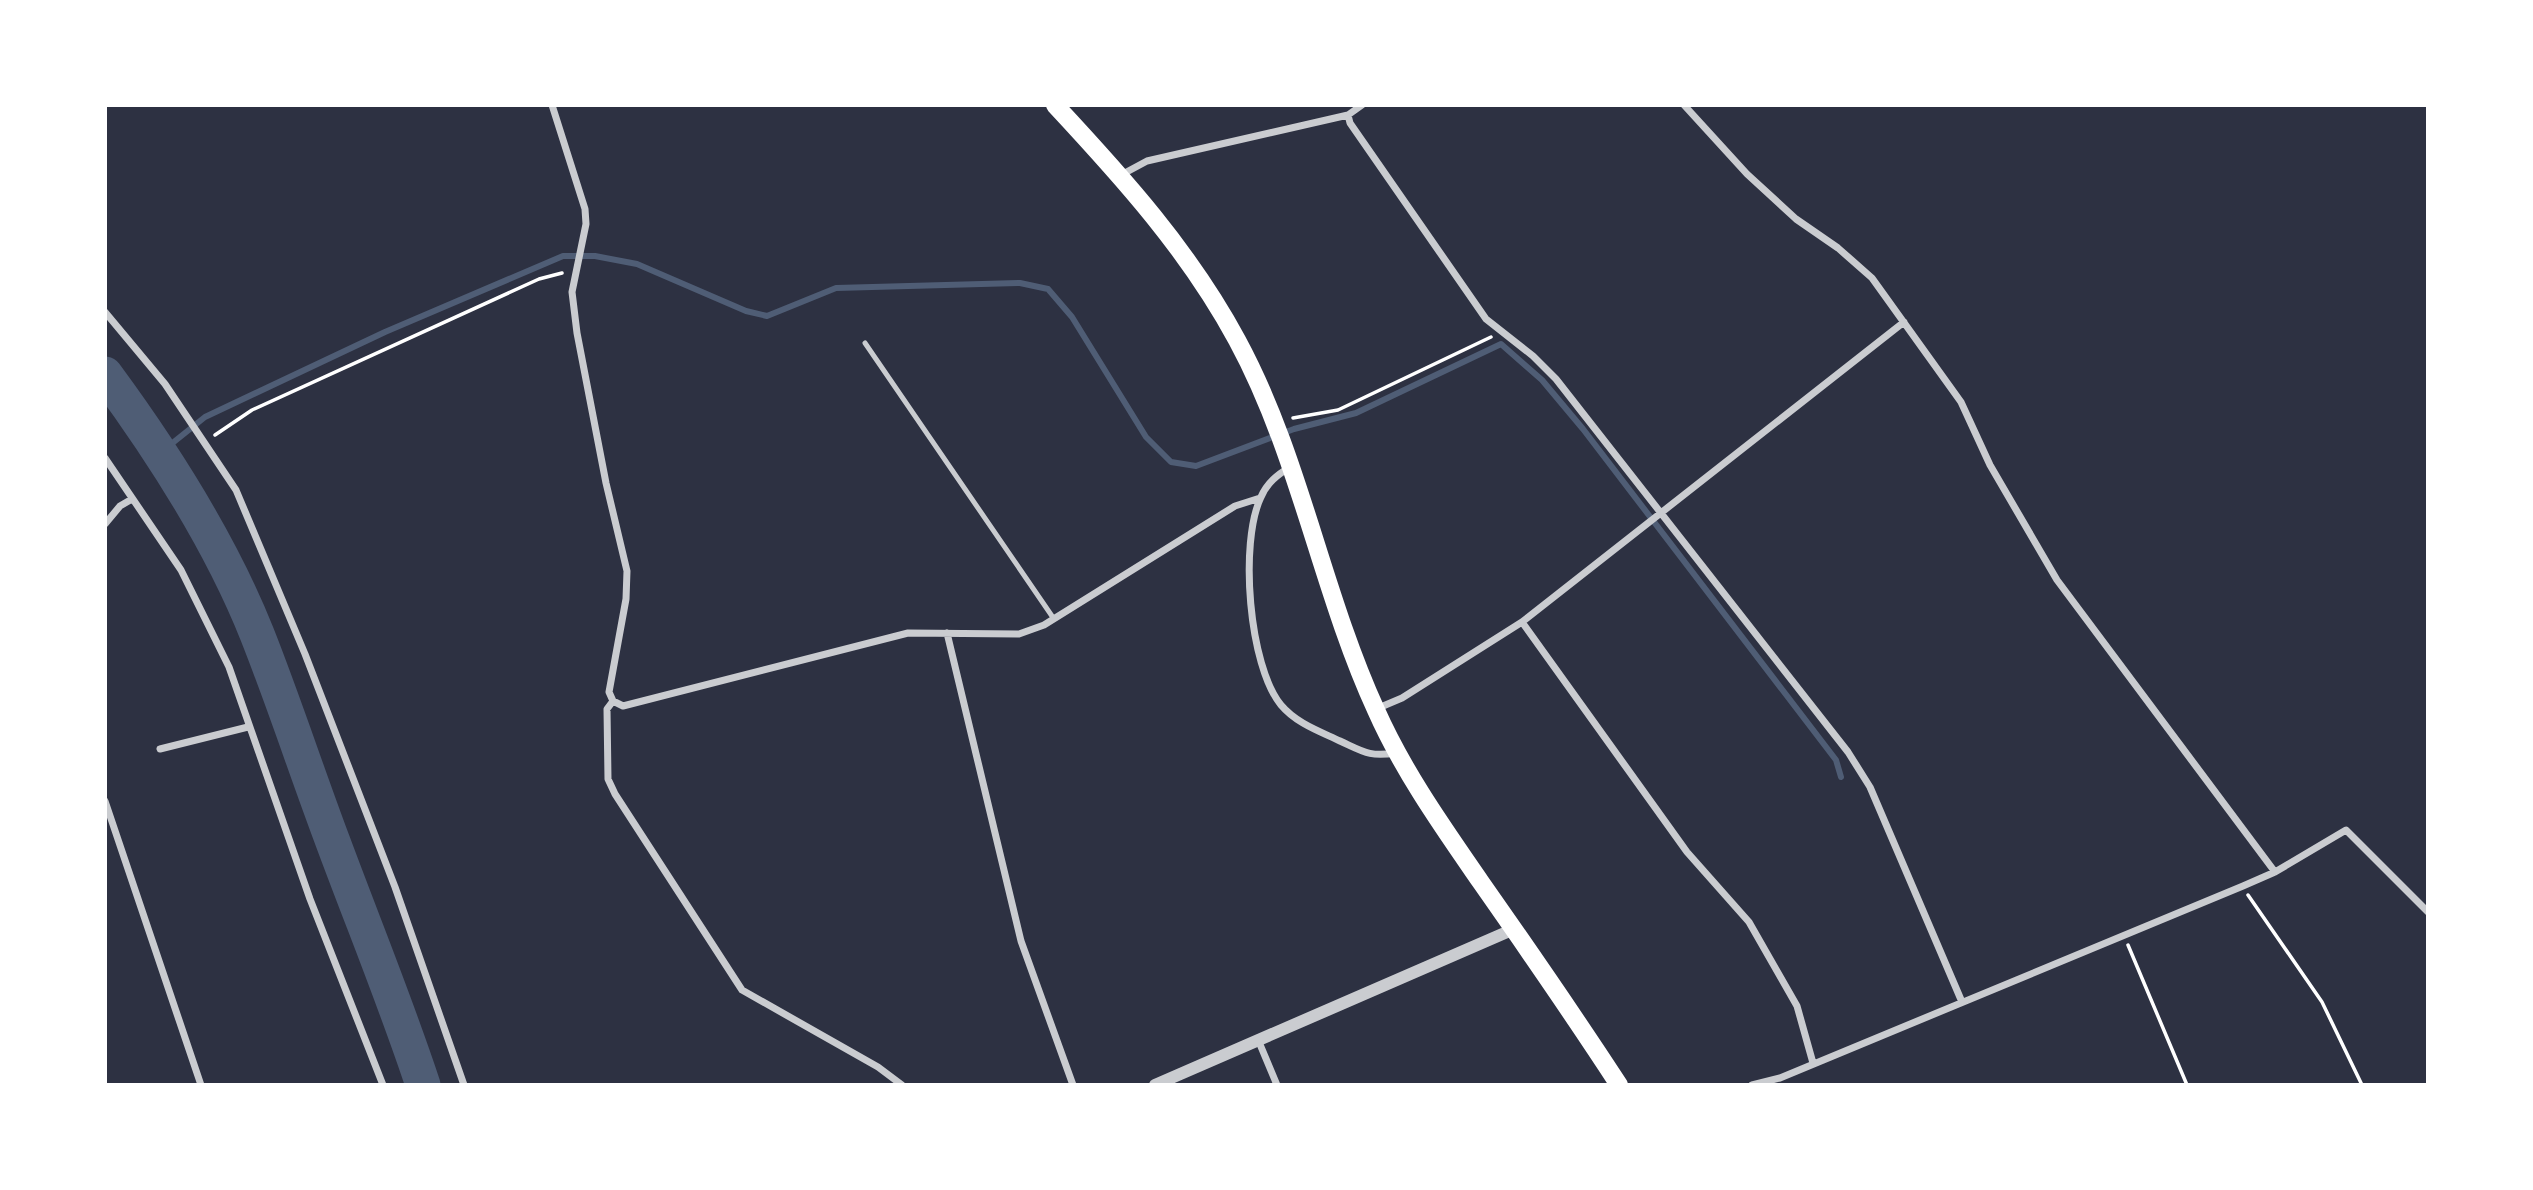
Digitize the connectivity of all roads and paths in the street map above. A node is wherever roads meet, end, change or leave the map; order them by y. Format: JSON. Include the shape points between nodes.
{"nodes":[{"id":1,"x":552,"y":105,"type":"edge"},
{"id":2,"x":1055,"y":105,"type":"edge"},
{"id":3,"x":1362,"y":105,"type":"edge"},
{"id":4,"x":1684,"y":105,"type":"edge"},
{"id":5,"x":1348,"y":115,"type":"junction"},
{"id":6,"x":1120,"y":175,"type":"junction"},
{"id":7,"x":575,"y":273,"type":"junction"},
{"id":8,"x":105,"y":312,"type":"edge"},
{"id":9,"x":1904,"y":322,"type":"junction"},
{"id":10,"x":1499,"y":331,"type":"junction"},
{"id":11,"x":865,"y":343,"type":"dead end"},
{"id":12,"x":1277,"y":432,"type":"junction"},
{"id":13,"x":206,"y":443,"type":"junction"},
{"id":14,"x":105,"y":458,"type":"edge"},
{"id":15,"x":1290,"y":467,"type":"junction"},
{"id":16,"x":1260,"y":498,"type":"junction"},
{"id":17,"x":132,"y":499,"type":"junction"},
{"id":18,"x":1658,"y":514,"type":"junction"},
{"id":19,"x":105,"y":524,"type":"edge"},
{"id":20,"x":1054,"y":619,"type":"junction"},
{"id":21,"x":1522,"y":622,"type":"junction"},
{"id":22,"x":947,"y":633,"type":"junction"},
{"id":23,"x":613,"y":701,"type":"junction"},
{"id":24,"x":1375,"y":710,"type":"junction"},
{"id":25,"x":248,"y":727,"type":"junction"},
{"id":26,"x":160,"y":749,"type":"dead end"},
{"id":27,"x":1396,"y":753,"type":"junction"},
{"id":28,"x":105,"y":801,"type":"edge"},
{"id":29,"x":2275,"y":872,"type":"junction"},
{"id":30,"x":2243,"y":886,"type":"junction"},
{"id":31,"x":2428,"y":912,"type":"edge"},
{"id":32,"x":1514,"y":929,"type":"junction"},
{"id":33,"x":2123,"y":935,"type":"junction"},
{"id":34,"x":1962,"y":1002,"type":"junction"},
{"id":35,"x":1259,"y":1042,"type":"junction"},
{"id":36,"x":1813,"y":1062,"type":"junction"},
{"id":37,"x":201,"y":1085,"type":"edge"},
{"id":38,"x":383,"y":1085,"type":"edge"},
{"id":39,"x":464,"y":1085,"type":"edge"},
{"id":40,"x":902,"y":1085,"type":"edge"},
{"id":41,"x":1073,"y":1085,"type":"edge"},
{"id":42,"x":1155,"y":1085,"type":"edge"},
{"id":43,"x":1278,"y":1085,"type":"edge"},
{"id":44,"x":1619,"y":1085,"type":"edge"},
{"id":45,"x":1752,"y":1085,"type":"edge"},
{"id":46,"x":2187,"y":1085,"type":"edge"},
{"id":47,"x":2361,"y":1085,"type":"edge"}],
"edges":[{"from":1,"to":7,"type":"street","via":[[584,209],[586,224]]},
{"from":2,"to":6,"type":"highway"},
{"from":3,"to":5,"type":"street"},
{"from":4,"to":9,"type":"street","via":[[1747,174],[1872,278]]},
{"from":5,"to":6,"type":"street","via":[[1147,161]]},
{"from":5,"to":10,"type":"street","via":[[1486,319]]},
{"from":6,"to":12,"type":"highway","via":[[1202,281],[1238,342]]},
{"from":7,"to":13,"type":"path","via":[[539,279],[252,410]]},
{"from":7,"to":23,"type":"street","via":[[572,292],[577,333],[627,571],[609,692]]},
{"from":8,"to":13,"type":"street","via":[[158,374]]},
{"from":9,"to":18,"type":"street"},
{"from":9,"to":29,"type":"street","via":[[1961,402],[1990,464],[2057,580]]},
{"from":10,"to":12,"type":"path","via":[[1338,410]]},
{"from":10,"to":18,"type":"street","via":[[1556,379]]},
{"from":11,"to":20,"type":"lane"},
{"from":12,"to":15,"type":"highway"},
{"from":13,"to":39,"type":"street","via":[[236,490],[305,654],[395,887]]},
{"from":14,"to":17,"type":"street"},
{"from":15,"to":16,"type":"street","via":[[1274,477]]},
{"from":15,"to":24,"type":"highway"},
{"from":16,"to":20,"type":"street","via":[[1235,506]]},
{"from":16,"to":27,"type":"street","via":[[1250,547],[1250,593],[1256,644],[1272,691],[1300,722],[1374,757]]},
{"from":17,"to":19,"type":"street"},
{"from":17,"to":25,"type":"street","via":[[181,570],[212,627]]},
{"from":18,"to":21,"type":"street"},
{"from":18,"to":34,"type":"street","via":[[1848,752],[1870,786]]},
{"from":20,"to":22,"type":"street","via":[[1019,634]]},
{"from":21,"to":24,"type":"street","via":[[1402,698]]},
{"from":21,"to":36,"type":"street","via":[[1687,852],[1749,922],[1797,1006]]},
{"from":22,"to":23,"type":"street","via":[[908,633],[623,706]]},
{"from":22,"to":41,"type":"street","via":[[1021,941]]},
{"from":23,"to":40,"type":"street","via":[[607,709],[608,779],[742,990]]},
{"from":24,"to":27,"type":"highway"},
{"from":25,"to":26,"type":"street"},
{"from":25,"to":38,"type":"street"},
{"from":27,"to":32,"type":"highway"},
{"from":28,"to":37,"type":"street"},
{"from":29,"to":30,"type":"street"},
{"from":29,"to":31,"type":"street","via":[[2346,830]]},
{"from":30,"to":33,"type":"street"},
{"from":30,"to":47,"type":"path","via":[[2322,1002]]},
{"from":32,"to":35,"type":"street"},
{"from":32,"to":44,"type":"highway"},
{"from":33,"to":34,"type":"street"},
{"from":33,"to":46,"type":"path"},
{"from":34,"to":36,"type":"street"},
{"from":35,"to":42,"type":"street"},
{"from":35,"to":43,"type":"street"},
{"from":36,"to":45,"type":"street"}]}
